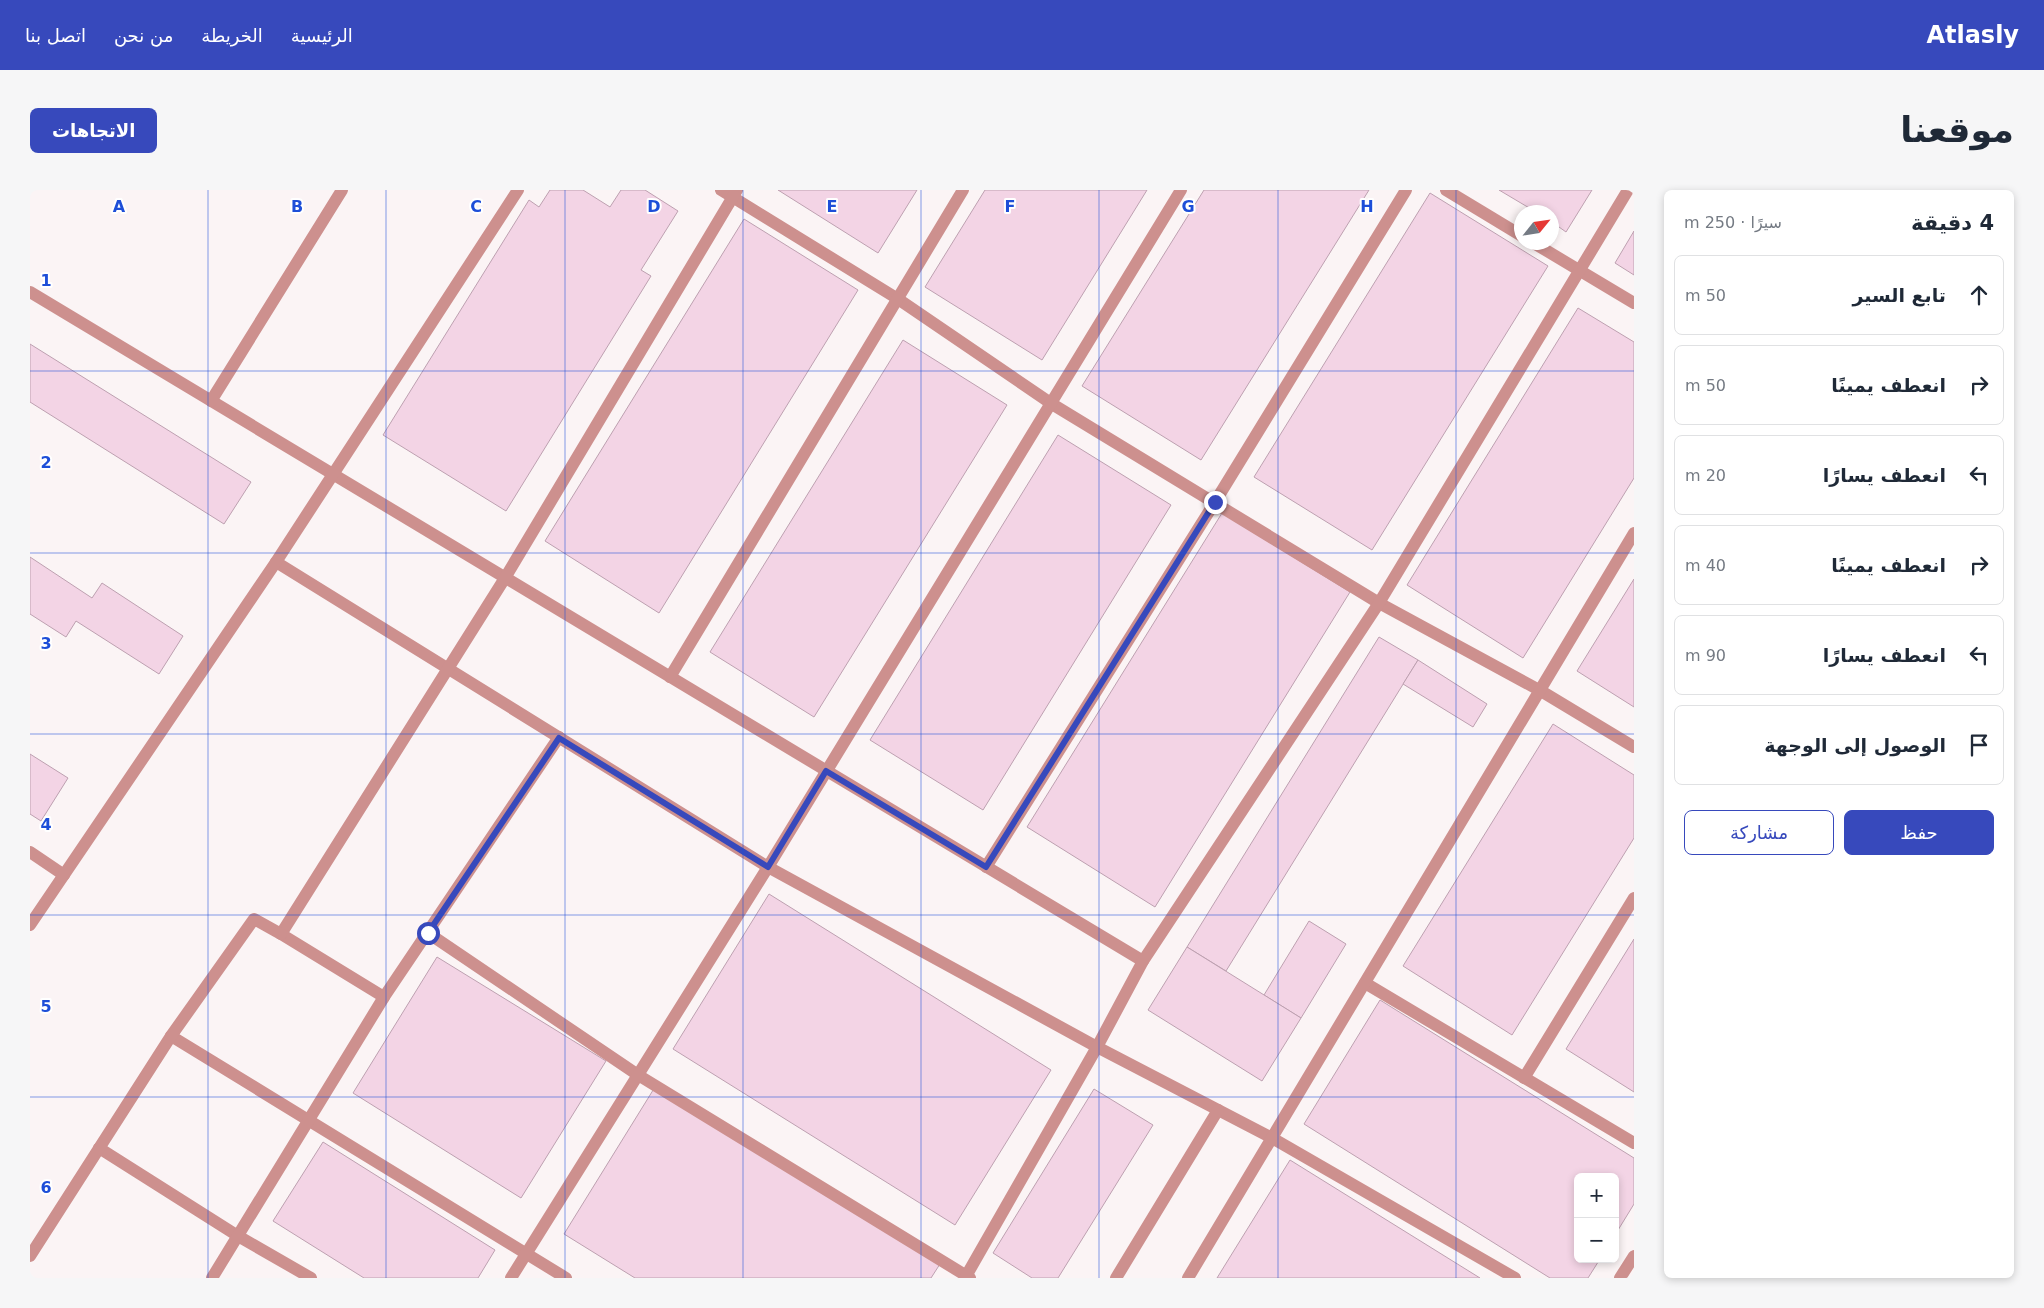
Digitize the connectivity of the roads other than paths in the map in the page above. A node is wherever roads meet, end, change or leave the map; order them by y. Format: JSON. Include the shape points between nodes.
{"nodes":[{"id":1,"x":342,"y":190,"type":"edge"},
{"id":2,"x":518,"y":190,"type":"edge"},
{"id":3,"x":722,"y":190,"type":"edge"},
{"id":4,"x":963,"y":190,"type":"edge"},
{"id":5,"x":1181,"y":190,"type":"edge"},
{"id":6,"x":1406,"y":190,"type":"edge"},
{"id":7,"x":1446,"y":190,"type":"edge"},
{"id":8,"x":1628,"y":190,"type":"edge"},
{"id":9,"x":735,"y":193,"type":"edge"},
{"id":10,"x":1514,"y":231,"type":"edge"},
{"id":11,"x":1545,"y":250,"type":"edge"},
{"id":12,"x":1580,"y":271,"type":"junction"},
{"id":13,"x":30,"y":292,"type":"edge"},
{"id":14,"x":898,"y":298,"type":"junction"},
{"id":15,"x":1634,"y":303,"type":"edge"},
{"id":16,"x":211,"y":401,"type":"junction"},
{"id":17,"x":1052,"y":404,"type":"junction"},
{"id":18,"x":331,"y":474,"type":"junction"},
{"id":19,"x":1215,"y":502,"type":"junction"},
{"id":20,"x":1634,"y":532,"type":"edge"},
{"id":21,"x":276,"y":562,"type":"junction"},
{"id":22,"x":505,"y":578,"type":"junction"},
{"id":23,"x":1379,"y":603,"type":"junction"},
{"id":24,"x":447,"y":668,"type":"junction"},
{"id":25,"x":670,"y":677,"type":"junction"},
{"id":26,"x":1541,"y":691,"type":"junction"},
{"id":27,"x":559,"y":738,"type":"junction"},
{"id":28,"x":1634,"y":747,"type":"edge"},
{"id":29,"x":826,"y":771,"type":"junction"},
{"id":30,"x":30,"y":852,"type":"edge"},
{"id":31,"x":768,"y":867,"type":"junction"},
{"id":32,"x":986,"y":867,"type":"junction"},
{"id":33,"x":64,"y":875,"type":"junction"},
{"id":34,"x":1634,"y":898,"type":"edge"},
{"id":35,"x":30,"y":924,"type":"edge"},
{"id":36,"x":428,"y":933,"type":"junction"},
{"id":37,"x":281,"y":934,"type":"junction"},
{"id":38,"x":1143,"y":961,"type":"junction"},
{"id":39,"x":1365,"y":983,"type":"junction"},
{"id":40,"x":384,"y":998,"type":"junction"},
{"id":41,"x":171,"y":1036,"type":"junction"},
{"id":42,"x":1097,"y":1047,"type":"junction"},
{"id":43,"x":638,"y":1075,"type":"junction"},
{"id":44,"x":1524,"y":1078,"type":"junction"},
{"id":45,"x":1218,"y":1110,"type":"junction"},
{"id":46,"x":309,"y":1120,"type":"junction"},
{"id":47,"x":1272,"y":1138,"type":"junction"},
{"id":48,"x":1634,"y":1143,"type":"edge"},
{"id":49,"x":99,"y":1148,"type":"junction"},
{"id":50,"x":238,"y":1236,"type":"junction"},
{"id":51,"x":526,"y":1253,"type":"junction"},
{"id":52,"x":30,"y":1256,"type":"edge"},
{"id":53,"x":1634,"y":1256,"type":"edge"},
{"id":54,"x":967,"y":1277,"type":"edge"},
{"id":55,"x":212,"y":1278,"type":"edge"},
{"id":56,"x":310,"y":1278,"type":"edge"},
{"id":57,"x":511,"y":1278,"type":"edge"},
{"id":58,"x":566,"y":1278,"type":"edge"},
{"id":59,"x":1116,"y":1278,"type":"edge"},
{"id":60,"x":1188,"y":1278,"type":"edge"},
{"id":61,"x":1515,"y":1278,"type":"edge"},
{"id":62,"x":1620,"y":1278,"type":"edge"}],
"edges":[{"from":1,"to":16,"type":"street"},
{"from":2,"to":18,"type":"street"},
{"from":3,"to":9,"type":"street"},
{"from":4,"to":14,"type":"street"},
{"from":5,"to":17,"type":"street"},
{"from":6,"to":19,"type":"street"},
{"from":7,"to":10,"type":"street"},
{"from":8,"to":12,"type":"street"},
{"from":9,"to":14,"type":"street"},
{"from":9,"to":22,"type":"street"},
{"from":11,"to":12,"type":"street"},
{"from":12,"to":15,"type":"street"},
{"from":12,"to":23,"type":"street"},
{"from":13,"to":16,"type":"street"},
{"from":14,"to":17,"type":"street"},
{"from":14,"to":25,"type":"street"},
{"from":16,"to":18,"type":"street"},
{"from":17,"to":19,"type":"street"},
{"from":17,"to":29,"type":"street"},
{"from":18,"to":21,"type":"street"},
{"from":18,"to":22,"type":"street"},
{"from":19,"to":23,"type":"street"},
{"from":19,"to":32,"type":"street"},
{"from":20,"to":26,"type":"street"},
{"from":21,"to":24,"type":"street"},
{"from":21,"to":33,"type":"street"},
{"from":22,"to":24,"type":"street"},
{"from":22,"to":25,"type":"street"},
{"from":23,"to":26,"type":"street"},
{"from":23,"to":38,"type":"street"},
{"from":24,"to":27,"type":"street"},
{"from":24,"to":37,"type":"street"},
{"from":25,"to":29,"type":"street"},
{"from":26,"to":28,"type":"street"},
{"from":26,"to":39,"type":"street"},
{"from":27,"to":31,"type":"street"},
{"from":27,"to":36,"type":"street"},
{"from":29,"to":31,"type":"street"},
{"from":29,"to":32,"type":"street"},
{"from":30,"to":33,"type":"street"},
{"from":31,"to":42,"type":"street"},
{"from":31,"to":43,"type":"street"},
{"from":32,"to":38,"type":"street"},
{"from":33,"to":35,"type":"street"},
{"from":34,"to":44,"type":"street"},
{"from":36,"to":40,"type":"street"},
{"from":36,"to":43,"type":"street"},
{"from":37,"to":40,"type":"street"},
{"from":37,"to":41,"type":"street","via":[[254,919]]},
{"from":38,"to":42,"type":"street"},
{"from":39,"to":44,"type":"street"},
{"from":39,"to":47,"type":"street"},
{"from":40,"to":46,"type":"street"},
{"from":41,"to":46,"type":"street"},
{"from":41,"to":49,"type":"street"},
{"from":42,"to":45,"type":"street"},
{"from":42,"to":54,"type":"street"},
{"from":43,"to":51,"type":"street"},
{"from":43,"to":54,"type":"street"},
{"from":44,"to":48,"type":"street"},
{"from":45,"to":47,"type":"street"},
{"from":45,"to":59,"type":"street"},
{"from":46,"to":50,"type":"street"},
{"from":46,"to":51,"type":"street"},
{"from":47,"to":60,"type":"street"},
{"from":47,"to":61,"type":"street"},
{"from":49,"to":50,"type":"street"},
{"from":49,"to":52,"type":"street"},
{"from":50,"to":55,"type":"street"},
{"from":50,"to":56,"type":"street"},
{"from":51,"to":57,"type":"street"},
{"from":51,"to":58,"type":"street"},
{"from":53,"to":62,"type":"street"}]}
